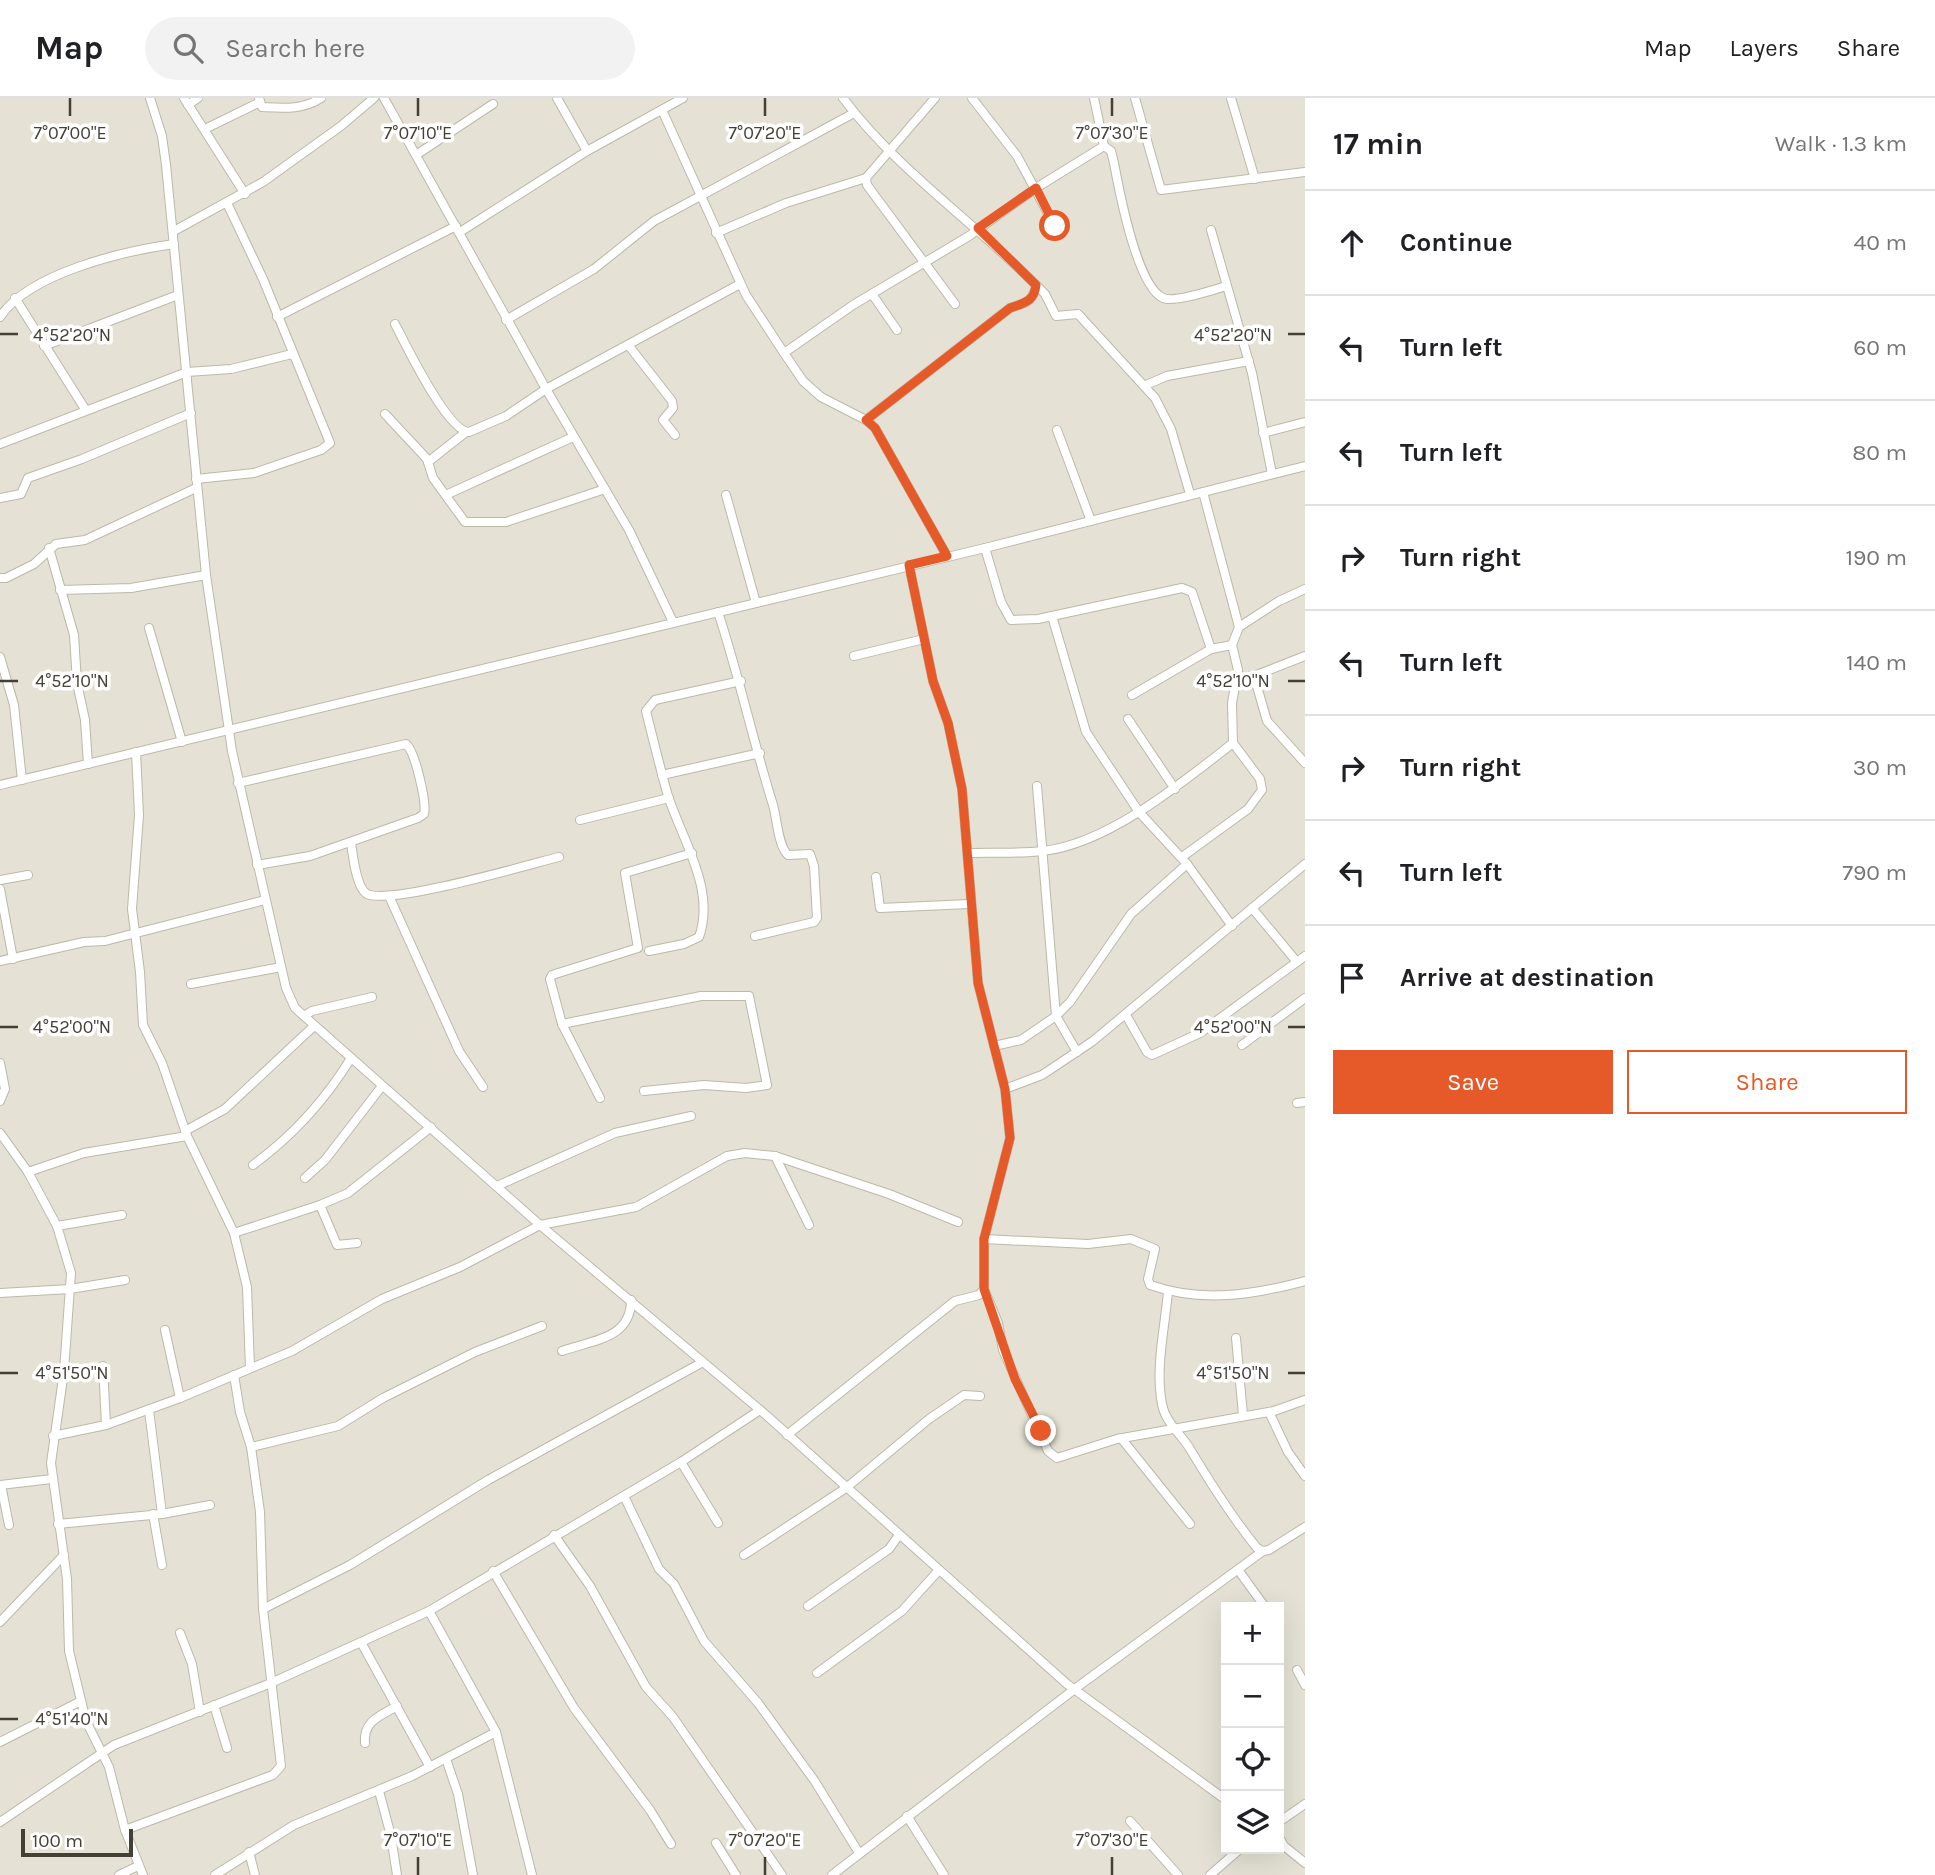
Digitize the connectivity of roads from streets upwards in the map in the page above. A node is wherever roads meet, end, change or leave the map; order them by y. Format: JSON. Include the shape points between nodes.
{"nodes":[{"id":1,"x":150,"y":98,"type":"edge"},
{"id":2,"x":198,"y":98,"type":"edge"},
{"id":3,"x":321,"y":98,"type":"edge"},
{"id":4,"x":374,"y":98,"type":"edge"},
{"id":5,"x":384,"y":98,"type":"edge"},
{"id":6,"x":558,"y":98,"type":"edge"},
{"id":7,"x":843,"y":98,"type":"edge"},
{"id":8,"x":935,"y":98,"type":"edge"},
{"id":9,"x":972,"y":98,"type":"edge"},
{"id":10,"x":1094,"y":98,"type":"edge"},
{"id":11,"x":1135,"y":98,"type":"edge"},
{"id":12,"x":1231,"y":98,"type":"edge"},
{"id":13,"x":681,"y":99,"type":"edge"},
{"id":14,"x":260,"y":100,"type":"edge"},
{"id":15,"x":186,"y":101,"type":"edge"},
{"id":16,"x":493,"y":104,"type":"dead end"},
{"id":17,"x":662,"y":110,"type":"junction"},
{"id":18,"x":854,"y":113,"type":"junction"},
{"id":19,"x":205,"y":129,"type":"junction"},
{"id":20,"x":1104,"y":146,"type":"junction"},
{"id":21,"x":587,"y":152,"type":"junction"},
{"id":22,"x":888,"y":152,"type":"junction"},
{"id":23,"x":416,"y":155,"type":"junction"},
{"id":24,"x":1305,"y":172,"type":"edge"},
{"id":25,"x":866,"y":178,"type":"junction"},
{"id":26,"x":1255,"y":180,"type":"junction"},
{"id":27,"x":1036,"y":188,"type":"junction"},
{"id":28,"x":245,"y":194,"type":"junction"},
{"id":29,"x":699,"y":197,"type":"junction"},
{"id":30,"x":228,"y":203,"type":"junction"},
{"id":31,"x":1055,"y":226,"type":"dead end"},
{"id":32,"x":978,"y":228,"type":"junction"},
{"id":33,"x":458,"y":229,"type":"junction"},
{"id":34,"x":1211,"y":230,"type":"dead end"},
{"id":35,"x":174,"y":231,"type":"junction"},
{"id":36,"x":716,"y":233,"type":"junction"},
{"id":37,"x":174,"y":244,"type":"junction"},
{"id":38,"x":924,"y":262,"type":"junction"},
{"id":39,"x":740,"y":284,"type":"junction"},
{"id":40,"x":1036,"y":285,"type":"junction"},
{"id":41,"x":1226,"y":286,"type":"junction"},
{"id":42,"x":872,"y":294,"type":"junction"},
{"id":43,"x":178,"y":295,"type":"junction"},
{"id":44,"x":15,"y":298,"type":"junction"},
{"id":45,"x":955,"y":304,"type":"dead end"},
{"id":46,"x":0,"y":317,"type":"edge"},
{"id":47,"x":276,"y":317,"type":"junction"},
{"id":48,"x":506,"y":320,"type":"junction"},
{"id":49,"x":395,"y":324,"type":"dead end"},
{"id":50,"x":897,"y":330,"type":"dead end"},
{"id":51,"x":44,"y":346,"type":"junction"},
{"id":52,"x":629,"y":346,"type":"junction"},
{"id":53,"x":783,"y":353,"type":"junction"},
{"id":54,"x":292,"y":354,"type":"junction"},
{"id":55,"x":1249,"y":361,"type":"junction"},
{"id":56,"x":187,"y":372,"type":"junction"},
{"id":57,"x":1146,"y":385,"type":"junction"},
{"id":58,"x":546,"y":389,"type":"junction"},
{"id":59,"x":85,"y":409,"type":"junction"},
{"id":60,"x":191,"y":414,"type":"junction"},
{"id":61,"x":385,"y":414,"type":"dead end"},
{"id":62,"x":866,"y":420,"type":"junction"},
{"id":63,"x":1305,"y":422,"type":"edge"},
{"id":64,"x":1057,"y":430,"type":"dead end"},
{"id":65,"x":466,"y":432,"type":"junction"},
{"id":66,"x":1263,"y":433,"type":"junction"},
{"id":67,"x":675,"y":435,"type":"dead end"},
{"id":68,"x":573,"y":437,"type":"junction"},
{"id":69,"x":0,"y":444,"type":"edge"},
{"id":70,"x":428,"y":462,"type":"junction"},
{"id":71,"x":1305,"y":466,"type":"edge"},
{"id":72,"x":1272,"y":474,"type":"junction"},
{"id":73,"x":196,"y":484,"type":"junction"},
{"id":74,"x":605,"y":489,"type":"junction"},
{"id":75,"x":1203,"y":492,"type":"junction"},
{"id":76,"x":449,"y":494,"type":"dead end"},
{"id":77,"x":1190,"y":494,"type":"junction"},
{"id":78,"x":726,"y":495,"type":"dead end"},
{"id":79,"x":0,"y":498,"type":"edge"},
{"id":80,"x":1091,"y":521,"type":"junction"},
{"id":81,"x":49,"y":548,"type":"junction"},
{"id":82,"x":985,"y":548,"type":"junction"},
{"id":83,"x":947,"y":556,"type":"junction"},
{"id":84,"x":909,"y":565,"type":"junction"},
{"id":85,"x":206,"y":575,"type":"junction"},
{"id":86,"x":0,"y":578,"type":"edge"},
{"id":87,"x":1305,"y":589,"type":"edge"},
{"id":88,"x":60,"y":590,"type":"junction"},
{"id":89,"x":756,"y":603,"type":"junction"},
{"id":90,"x":718,"y":612,"type":"junction"},
{"id":91,"x":1052,"y":616,"type":"junction"},
{"id":92,"x":673,"y":622,"type":"junction"},
{"id":93,"x":1239,"y":627,"type":"junction"},
{"id":94,"x":149,"y":628,"type":"dead end"},
{"id":95,"x":924,"y":639,"type":"junction"},
{"id":96,"x":1232,"y":645,"type":"junction"},
{"id":97,"x":1211,"y":649,"type":"junction"},
{"id":98,"x":854,"y":656,"type":"dead end"},
{"id":99,"x":1305,"y":656,"type":"edge"},
{"id":100,"x":0,"y":657,"type":"edge"},
{"id":101,"x":1254,"y":676,"type":"junction"},
{"id":102,"x":1237,"y":677,"type":"junction"},
{"id":103,"x":741,"y":681,"type":"junction"},
{"id":104,"x":1132,"y":695,"type":"dead end"},
{"id":105,"x":1128,"y":719,"type":"dead end"},
{"id":106,"x":230,"y":731,"type":"junction"},
{"id":107,"x":182,"y":742,"type":"junction"},
{"id":108,"x":1233,"y":743,"type":"junction"},
{"id":109,"x":136,"y":752,"type":"junction"},
{"id":110,"x":760,"y":753,"type":"junction"},
{"id":111,"x":1305,"y":763,"type":"edge"},
{"id":112,"x":88,"y":764,"type":"junction"},
{"id":113,"x":662,"y":775,"type":"junction"},
{"id":114,"x":22,"y":780,"type":"junction"},
{"id":115,"x":238,"y":782,"type":"junction"},
{"id":116,"x":0,"y":785,"type":"edge"},
{"id":117,"x":1037,"y":786,"type":"dead end"},
{"id":118,"x":1175,"y":789,"type":"junction"},
{"id":119,"x":669,"y":798,"type":"junction"},
{"id":120,"x":1139,"y":812,"type":"junction"},
{"id":121,"x":580,"y":820,"type":"dead end"},
{"id":122,"x":351,"y":843,"type":"junction"},
{"id":123,"x":1044,"y":851,"type":"junction"},
{"id":124,"x":692,"y":853,"type":"junction"},
{"id":125,"x":968,"y":853,"type":"junction"},
{"id":126,"x":559,"y":857,"type":"dead end"},
{"id":127,"x":1184,"y":861,"type":"junction"},
{"id":128,"x":1305,"y":864,"type":"edge"},
{"id":129,"x":257,"y":865,"type":"junction"},
{"id":130,"x":28,"y":875,"type":"dead end"},
{"id":131,"x":876,"y":877,"type":"dead end"},
{"id":132,"x":0,"y":880,"type":"edge"},
{"id":133,"x":0,"y":889,"type":"edge"},
{"id":134,"x":389,"y":896,"type":"junction"},
{"id":135,"x":265,"y":900,"type":"junction"},
{"id":136,"x":969,"y":904,"type":"junction"},
{"id":137,"x":1252,"y":908,"type":"junction"},
{"id":138,"x":1232,"y":926,"type":"junction"},
{"id":139,"x":134,"y":934,"type":"junction"},
{"id":140,"x":755,"y":936,"type":"dead end"},
{"id":141,"x":649,"y":951,"type":"dead end"},
{"id":142,"x":1305,"y":956,"type":"edge"},
{"id":143,"x":13,"y":959,"type":"junction"},
{"id":144,"x":0,"y":961,"type":"edge"},
{"id":145,"x":1297,"y":962,"type":"junction"},
{"id":146,"x":281,"y":967,"type":"junction"},
{"id":147,"x":191,"y":984,"type":"dead end"},
{"id":148,"x":372,"y":997,"type":"dead end"},
{"id":149,"x":1305,"y":998,"type":"edge"},
{"id":150,"x":1126,"y":1015,"type":"junction"},
{"id":151,"x":304,"y":1016,"type":"junction"},
{"id":152,"x":1056,"y":1016,"type":"junction"},
{"id":153,"x":562,"y":1024,"type":"junction"},
{"id":154,"x":314,"y":1026,"type":"junction"},
{"id":155,"x":994,"y":1045,"type":"junction"},
{"id":156,"x":1242,"y":1045,"type":"dead end"},
{"id":157,"x":1077,"y":1052,"type":"junction"},
{"id":158,"x":351,"y":1058,"type":"junction"},
{"id":159,"x":0,"y":1063,"type":"edge"},
{"id":160,"x":382,"y":1086,"type":"junction"},
{"id":161,"x":483,"y":1087,"type":"dead end"},
{"id":162,"x":1005,"y":1089,"type":"junction"},
{"id":163,"x":644,"y":1091,"type":"dead end"},
{"id":164,"x":600,"y":1098,"type":"dead end"},
{"id":165,"x":0,"y":1101,"type":"edge"},
{"id":166,"x":691,"y":1115,"type":"dead end"},
{"id":167,"x":431,"y":1127,"type":"junction"},
{"id":168,"x":0,"y":1133,"type":"edge"},
{"id":169,"x":186,"y":1133,"type":"junction"},
{"id":170,"x":775,"y":1156,"type":"junction"},
{"id":171,"x":253,"y":1165,"type":"dead end"},
{"id":172,"x":28,"y":1172,"type":"junction"},
{"id":173,"x":305,"y":1178,"type":"dead end"},
{"id":174,"x":497,"y":1186,"type":"junction"},
{"id":175,"x":320,"y":1205,"type":"junction"},
{"id":176,"x":122,"y":1214,"type":"dead end"},
{"id":177,"x":958,"y":1222,"type":"dead end"},
{"id":178,"x":540,"y":1225,"type":"junction"},
{"id":179,"x":809,"y":1225,"type":"dead end"},
{"id":180,"x":57,"y":1226,"type":"junction"},
{"id":181,"x":234,"y":1233,"type":"junction"},
{"id":182,"x":984,"y":1239,"type":"junction"},
{"id":183,"x":357,"y":1243,"type":"dead end"},
{"id":184,"x":125,"y":1280,"type":"dead end"},
{"id":185,"x":1305,"y":1280,"type":"edge"},
{"id":186,"x":70,"y":1289,"type":"junction"},
{"id":187,"x":984,"y":1289,"type":"junction"},
{"id":188,"x":1168,"y":1291,"type":"junction"},
{"id":189,"x":1,"y":1293,"type":"edge"},
{"id":190,"x":631,"y":1300,"type":"junction"},
{"id":191,"x":542,"y":1326,"type":"dead end"},
{"id":192,"x":165,"y":1330,"type":"dead end"},
{"id":193,"x":1236,"y":1338,"type":"dead end"},
{"id":194,"x":562,"y":1351,"type":"dead end"},
{"id":195,"x":704,"y":1362,"type":"junction"},
{"id":196,"x":103,"y":1366,"type":"dead end"},
{"id":197,"x":250,"y":1368,"type":"junction"},
{"id":198,"x":234,"y":1375,"type":"junction"},
{"id":199,"x":980,"y":1396,"type":"dead end"},
{"id":200,"x":180,"y":1398,"type":"junction"},
{"id":201,"x":1305,"y":1400,"type":"edge"},
{"id":202,"x":149,"y":1410,"type":"junction"},
{"id":203,"x":760,"y":1410,"type":"junction"},
{"id":204,"x":1269,"y":1412,"type":"junction"},
{"id":205,"x":1243,"y":1415,"type":"junction"},
{"id":206,"x":106,"y":1425,"type":"junction"},
{"id":207,"x":1175,"y":1428,"type":"junction"},
{"id":208,"x":787,"y":1435,"type":"junction"},
{"id":209,"x":53,"y":1436,"type":"junction"},
{"id":210,"x":1121,"y":1438,"type":"junction"},
{"id":211,"x":251,"y":1447,"type":"junction"},
{"id":212,"x":681,"y":1462,"type":"junction"},
{"id":213,"x":1305,"y":1475,"type":"edge"},
{"id":214,"x":52,"y":1479,"type":"junction"},
{"id":215,"x":0,"y":1485,"type":"edge"},
{"id":216,"x":846,"y":1488,"type":"junction"},
{"id":217,"x":624,"y":1496,"type":"junction"},
{"id":218,"x":210,"y":1505,"type":"dead end"},
{"id":219,"x":157,"y":1514,"type":"junction"},
{"id":220,"x":718,"y":1523,"type":"dead end"},
{"id":221,"x":58,"y":1524,"type":"junction"},
{"id":222,"x":1190,"y":1524,"type":"dead end"},
{"id":223,"x":9,"y":1525,"type":"dead end"},
{"id":224,"x":1305,"y":1527,"type":"edge"},
{"id":225,"x":554,"y":1535,"type":"junction"},
{"id":226,"x":899,"y":1535,"type":"junction"},
{"id":227,"x":1263,"y":1551,"type":"junction"},
{"id":228,"x":64,"y":1555,"type":"junction"},
{"id":229,"x":744,"y":1555,"type":"dead end"},
{"id":230,"x":162,"y":1565,"type":"dead end"},
{"id":231,"x":939,"y":1570,"type":"junction"},
{"id":232,"x":493,"y":1571,"type":"junction"},
{"id":233,"x":1239,"y":1571,"type":"junction"},
{"id":234,"x":1261,"y":1602,"type":"edge"},
{"id":235,"x":808,"y":1606,"type":"dead end"},
{"id":236,"x":263,"y":1609,"type":"junction"},
{"id":237,"x":429,"y":1611,"type":"junction"},
{"id":238,"x":1,"y":1617,"type":"edge"},
{"id":239,"x":180,"y":1633,"type":"dead end"},
{"id":240,"x":362,"y":1644,"type":"junction"},
{"id":241,"x":1297,"y":1670,"type":"dead end"},
{"id":242,"x":817,"y":1673,"type":"dead end"},
{"id":243,"x":271,"y":1682,"type":"junction"},
{"id":244,"x":1305,"y":1685,"type":"edge"},
{"id":245,"x":1076,"y":1688,"type":"junction"},
{"id":246,"x":81,"y":1701,"type":"junction"},
{"id":247,"x":214,"y":1705,"type":"junction"},
{"id":248,"x":397,"y":1706,"type":"junction"},
{"id":249,"x":200,"y":1712,"type":"junction"},
{"id":250,"x":496,"y":1732,"type":"junction"},
{"id":251,"x":0,"y":1742,"type":"edge"},
{"id":252,"x":365,"y":1743,"type":"dead end"},
{"id":253,"x":227,"y":1748,"type":"dead end"},
{"id":254,"x":102,"y":1755,"type":"junction"},
{"id":255,"x":446,"y":1759,"type":"junction"},
{"id":256,"x":430,"y":1767,"type":"junction"},
{"id":257,"x":379,"y":1791,"type":"junction"},
{"id":258,"x":1221,"y":1796,"type":"edge"},
{"id":259,"x":1305,"y":1804,"type":"edge"},
{"id":260,"x":907,"y":1816,"type":"junction"},
{"id":261,"x":1284,"y":1819,"type":"edge"},
{"id":262,"x":1130,"y":1821,"type":"dead end"},
{"id":263,"x":0,"y":1822,"type":"edge"},
{"id":264,"x":125,"y":1830,"type":"junction"},
{"id":265,"x":716,"y":1843,"type":"dead end"},
{"id":266,"x":671,"y":1844,"type":"dead end"},
{"id":267,"x":1284,"y":1846,"type":"edge"},
{"id":268,"x":249,"y":1852,"type":"junction"},
{"id":269,"x":859,"y":1853,"type":"junction"},
{"id":270,"x":1234,"y":1854,"type":"edge"},
{"id":271,"x":1305,"y":1863,"type":"edge"},
{"id":272,"x":141,"y":1871,"type":"edge"},
{"id":273,"x":119,"y":1875,"type":"edge"},
{"id":274,"x":215,"y":1875,"type":"edge"},
{"id":275,"x":255,"y":1875,"type":"edge"},
{"id":276,"x":397,"y":1875,"type":"edge"},
{"id":277,"x":473,"y":1875,"type":"edge"},
{"id":278,"x":532,"y":1875,"type":"edge"},
{"id":279,"x":736,"y":1875,"type":"edge"},
{"id":280,"x":782,"y":1875,"type":"edge"},
{"id":281,"x":832,"y":1875,"type":"edge"},
{"id":282,"x":944,"y":1875,"type":"edge"},
{"id":283,"x":1178,"y":1875,"type":"edge"},
{"id":284,"x":1210,"y":1875,"type":"edge"}],
"edges":[{"from":1,"to":35,"type":"street","via":[[162,136]]},
{"from":2,"to":15,"type":"street"},
{"from":3,"to":14,"type":"street","via":[[303,107],[263,107]]},
{"from":4,"to":28,"type":"street"},
{"from":5,"to":23,"type":"street"},
{"from":6,"to":21,"type":"street"},
{"from":7,"to":18,"type":"street"},
{"from":8,"to":22,"type":"street"},
{"from":9,"to":27,"type":"street"},
{"from":10,"to":20,"type":"street"},
{"from":11,"to":26,"type":"street","via":[[1161,190]]},
{"from":12,"to":26,"type":"street"},
{"from":13,"to":17,"type":"street"},
{"from":14,"to":19,"type":"street"},
{"from":15,"to":19,"type":"street"},
{"from":16,"to":23,"type":"street"},
{"from":17,"to":21,"type":"street"},
{"from":17,"to":29,"type":"street"},
{"from":18,"to":22,"type":"street"},
{"from":18,"to":29,"type":"street"},
{"from":19,"to":28,"type":"street"},
{"from":20,"to":27,"type":"street"},
{"from":20,"to":41,"type":"street","via":[[1111,151],[1132,243],[1160,296],[1181,297]]},
{"from":21,"to":33,"type":"street"},
{"from":22,"to":25,"type":"street"},
{"from":22,"to":32,"type":"street"},
{"from":23,"to":33,"type":"street"},
{"from":24,"to":26,"type":"street"},
{"from":25,"to":36,"type":"street","via":[[786,203]]},
{"from":25,"to":38,"type":"street"},
{"from":27,"to":31,"type":"street"},
{"from":27,"to":32,"type":"street"},
{"from":28,"to":30,"type":"street"},
{"from":29,"to":36,"type":"street"},
{"from":29,"to":48,"type":"street","via":[[654,221],[594,269]]},
{"from":30,"to":35,"type":"street"},
{"from":30,"to":47,"type":"street"},
{"from":32,"to":38,"type":"street"},
{"from":32,"to":40,"type":"street"},
{"from":33,"to":47,"type":"street"},
{"from":33,"to":48,"type":"street"},
{"from":34,"to":41,"type":"street"},
{"from":35,"to":37,"type":"street"},
{"from":36,"to":39,"type":"street"},
{"from":37,"to":43,"type":"street"},
{"from":37,"to":44,"type":"street","via":[[89,265]]},
{"from":38,"to":42,"type":"street"},
{"from":38,"to":45,"type":"street"},
{"from":39,"to":52,"type":"street"},
{"from":39,"to":53,"type":"street"},
{"from":40,"to":57,"type":"street","via":[[1056,316],[1078,314]]},
{"from":40,"to":62,"type":"street","via":[[1028,302],[1010,308]]},
{"from":41,"to":55,"type":"street"},
{"from":42,"to":50,"type":"street"},
{"from":42,"to":53,"type":"street"},
{"from":43,"to":51,"type":"street"},
{"from":43,"to":56,"type":"street"},
{"from":44,"to":46,"type":"street"},
{"from":44,"to":51,"type":"street"},
{"from":47,"to":54,"type":"street"},
{"from":48,"to":58,"type":"street"},
{"from":49,"to":65,"type":"street","via":[[435,395]]},
{"from":51,"to":59,"type":"street"},
{"from":52,"to":58,"type":"street"},
{"from":52,"to":67,"type":"street","via":[[672,401],[673,408],[663,420]]},
{"from":53,"to":62,"type":"street","via":[[821,397]]},
{"from":54,"to":56,"type":"street","via":[[231,369]]},
{"from":54,"to":73,"type":"street","via":[[328,437],[327,447],[254,473]]},
{"from":55,"to":57,"type":"street","via":[[1167,376]]},
{"from":55,"to":66,"type":"street"},
{"from":56,"to":59,"type":"street"},
{"from":56,"to":60,"type":"street"},
{"from":57,"to":77,"type":"street","via":[[1167,417]]},
{"from":58,"to":65,"type":"street","via":[[506,416]]},
{"from":58,"to":68,"type":"street"},
{"from":59,"to":69,"type":"street"},
{"from":60,"to":73,"type":"street"},
{"from":60,"to":79,"type":"street","via":[[28,478],[21,494]]},
{"from":61,"to":70,"type":"street"},
{"from":62,"to":83,"type":"street","via":[[875,428]]},
{"from":63,"to":66,"type":"street"},
{"from":64,"to":80,"type":"street"},
{"from":65,"to":70,"type":"street"},
{"from":66,"to":72,"type":"street"},
{"from":68,"to":74,"type":"street"},
{"from":68,"to":76,"type":"street"},
{"from":70,"to":74,"type":"street","via":[[433,478],[465,522],[506,522]]},
{"from":71,"to":72,"type":"street"},
{"from":72,"to":75,"type":"street"},
{"from":73,"to":81,"type":"street","via":[[96,536]]},
{"from":73,"to":85,"type":"street"},
{"from":74,"to":92,"type":"street"},
{"from":75,"to":77,"type":"street"},
{"from":75,"to":93,"type":"street"},
{"from":77,"to":80,"type":"street"},
{"from":78,"to":89,"type":"street"},
{"from":80,"to":82,"type":"street"},
{"from":81,"to":86,"type":"street","via":[[34,564]]},
{"from":81,"to":88,"type":"street"},
{"from":82,"to":83,"type":"street"},
{"from":82,"to":91,"type":"street","via":[[1007,615],[1021,621]]},
{"from":83,"to":84,"type":"street"},
{"from":84,"to":89,"type":"street"},
{"from":84,"to":95,"type":"street"},
{"from":85,"to":88,"type":"street","via":[[131,588]]},
{"from":85,"to":106,"type":"street"},
{"from":87,"to":93,"type":"street"},
{"from":88,"to":112,"type":"street","via":[[74,635]]},
{"from":89,"to":90,"type":"street"},
{"from":90,"to":92,"type":"street"},
{"from":90,"to":103,"type":"street"},
{"from":91,"to":97,"type":"street","via":[[1189,589]]},
{"from":91,"to":120,"type":"street","via":[[1086,732]]},
{"from":92,"to":106,"type":"street"},
{"from":93,"to":96,"type":"street"},
{"from":94,"to":107,"type":"street"},
{"from":95,"to":98,"type":"street"},
{"from":95,"to":125,"type":"street","via":[[962,789]]},
{"from":96,"to":97,"type":"street"},
{"from":96,"to":102,"type":"street"},
{"from":97,"to":104,"type":"street"},
{"from":99,"to":101,"type":"street"},
{"from":100,"to":114,"type":"street","via":[[14,705]]},
{"from":101,"to":102,"type":"street"},
{"from":101,"to":111,"type":"street","via":[[1267,721]]},
{"from":102,"to":108,"type":"street"},
{"from":103,"to":110,"type":"street"},
{"from":103,"to":113,"type":"street","via":[[650,705],[646,711]]},
{"from":105,"to":118,"type":"street"},
{"from":106,"to":107,"type":"street"},
{"from":106,"to":115,"type":"street"},
{"from":107,"to":109,"type":"street"},
{"from":108,"to":118,"type":"street"},
{"from":108,"to":127,"type":"street","via":[[1260,779],[1262,790],[1248,809]]},
{"from":109,"to":112,"type":"street"},
{"from":109,"to":139,"type":"street","via":[[139,815],[132,881]]},
{"from":110,"to":113,"type":"street"},
{"from":110,"to":140,"type":"street","via":[[785,853],[810,853],[812,857],[817,918],[808,925]]},
{"from":112,"to":114,"type":"street"},
{"from":113,"to":119,"type":"street"},
{"from":114,"to":116,"type":"street"},
{"from":115,"to":122,"type":"street","via":[[408,744],[417,767],[424,814]]},
{"from":115,"to":129,"type":"street"},
{"from":117,"to":123,"type":"street"},
{"from":118,"to":120,"type":"street"},
{"from":119,"to":121,"type":"street"},
{"from":119,"to":124,"type":"street"},
{"from":120,"to":123,"type":"street","via":[[1077,842]]},
{"from":120,"to":127,"type":"street"},
{"from":122,"to":129,"type":"street"},
{"from":122,"to":134,"type":"street","via":[[362,889]]},
{"from":123,"to":125,"type":"street"},
{"from":123,"to":152,"type":"street"},
{"from":124,"to":141,"type":"street","via":[[703,909],[699,937]]},
{"from":124,"to":153,"type":"street","via":[[625,873],[638,948],[552,975],[550,984]]},
{"from":125,"to":136,"type":"street"},
{"from":126,"to":134,"type":"street"},
{"from":127,"to":138,"type":"street"},
{"from":127,"to":152,"type":"street","via":[[1131,914]]},
{"from":128,"to":137,"type":"street"},
{"from":129,"to":135,"type":"street"},
{"from":130,"to":132,"type":"street"},
{"from":131,"to":136,"type":"street","via":[[880,908]]},
{"from":133,"to":143,"type":"street"},
{"from":134,"to":161,"type":"street","via":[[459,1052]]},
{"from":135,"to":139,"type":"street"},
{"from":135,"to":146,"type":"street"},
{"from":136,"to":155,"type":"street","via":[[978,983]]},
{"from":137,"to":138,"type":"street"},
{"from":137,"to":145,"type":"street"},
{"from":138,"to":150,"type":"street"},
{"from":139,"to":143,"type":"street"},
{"from":139,"to":169,"type":"street","via":[[143,1026],[162,1063]]},
{"from":142,"to":145,"type":"street"},
{"from":143,"to":144,"type":"street"},
{"from":145,"to":150,"type":"street","via":[[1200,1033],[1152,1055]]},
{"from":146,"to":147,"type":"street"},
{"from":146,"to":151,"type":"street","via":[[295,1008]]},
{"from":148,"to":151,"type":"street"},
{"from":149,"to":156,"type":"street"},
{"from":150,"to":157,"type":"street"},
{"from":151,"to":154,"type":"street"},
{"from":152,"to":155,"type":"street","via":[[1021,1040]]},
{"from":152,"to":157,"type":"street"},
{"from":153,"to":163,"type":"street","via":[[701,996],[749,996],[767,1085]]},
{"from":153,"to":164,"type":"street"},
{"from":154,"to":158,"type":"street"},
{"from":154,"to":169,"type":"street","via":[[225,1109]]},
{"from":155,"to":162,"type":"street"},
{"from":157,"to":162,"type":"street","via":[[1042,1075]]},
{"from":158,"to":160,"type":"street"},
{"from":158,"to":171,"type":"street","via":[[295,1128]]},
{"from":159,"to":165,"type":"street","via":[[5,1089]]},
{"from":160,"to":167,"type":"street"},
{"from":160,"to":173,"type":"street","via":[[325,1160]]},
{"from":162,"to":182,"type":"street","via":[[1010,1138]]},
{"from":166,"to":174,"type":"street","via":[[615,1133]]},
{"from":167,"to":174,"type":"street"},
{"from":167,"to":175,"type":"street","via":[[348,1193]]},
{"from":168,"to":172,"type":"street"},
{"from":169,"to":172,"type":"street","via":[[84,1153]]},
{"from":169,"to":181,"type":"street"},
{"from":170,"to":177,"type":"street"},
{"from":170,"to":178,"type":"street","via":[[727,1156],[636,1208]]},
{"from":170,"to":179,"type":"street"},
{"from":172,"to":180,"type":"street"},
{"from":174,"to":178,"type":"street"},
{"from":175,"to":181,"type":"street"},
{"from":175,"to":183,"type":"street","via":[[337,1245]]},
{"from":176,"to":180,"type":"street"},
{"from":178,"to":190,"type":"street"},
{"from":178,"to":197,"type":"street","via":[[460,1267],[382,1299],[322,1337]]},
{"from":180,"to":186,"type":"street","via":[[66,1248]]},
{"from":181,"to":197,"type":"street","via":[[247,1287]]},
{"from":182,"to":187,"type":"street"},
{"from":182,"to":188,"type":"street","via":[[1088,1244],[1131,1239],[1155,1249],[1148,1279],[1150,1285]]},
{"from":184,"to":186,"type":"street"},
{"from":185,"to":188,"type":"street","via":[[1254,1294]]},
{"from":186,"to":189,"type":"street"},
{"from":186,"to":209,"type":"street"},
{"from":187,"to":208,"type":"street","via":[[979,1295],[955,1301]]},
{"from":187,"to":210,"type":"street","via":[[1015,1379],[1052,1456]]},
{"from":188,"to":207,"type":"street","via":[[1160,1378],[1165,1415]]},
{"from":190,"to":194,"type":"street","via":[[628,1321],[618,1331]]},
{"from":190,"to":195,"type":"street"},
{"from":191,"to":211,"type":"street","via":[[475,1352],[338,1426]]},
{"from":192,"to":200,"type":"street"},
{"from":193,"to":205,"type":"street"},
{"from":195,"to":203,"type":"street"},
{"from":195,"to":236,"type":"street","via":[[488,1480],[350,1565]]},
{"from":196,"to":206,"type":"street"},
{"from":197,"to":198,"type":"street"},
{"from":198,"to":200,"type":"street"},
{"from":198,"to":211,"type":"street"},
{"from":199,"to":216,"type":"street","via":[[964,1395]]},
{"from":200,"to":202,"type":"street"},
{"from":201,"to":204,"type":"street"},
{"from":202,"to":206,"type":"street"},
{"from":202,"to":219,"type":"street"},
{"from":203,"to":208,"type":"street"},
{"from":203,"to":212,"type":"street"},
{"from":204,"to":205,"type":"street"},
{"from":204,"to":213,"type":"street"},
{"from":205,"to":207,"type":"street"},
{"from":206,"to":209,"type":"street"},
{"from":207,"to":210,"type":"street"},
{"from":207,"to":227,"type":"street","via":[[1225,1508]]},
{"from":208,"to":216,"type":"street"},
{"from":209,"to":214,"type":"street"},
{"from":210,"to":222,"type":"street"},
{"from":211,"to":236,"type":"street","via":[[260,1512]]},
{"from":212,"to":217,"type":"street"},
{"from":212,"to":220,"type":"street"},
{"from":214,"to":215,"type":"street"},
{"from":214,"to":221,"type":"street"},
{"from":215,"to":223,"type":"street"},
{"from":216,"to":226,"type":"street"},
{"from":216,"to":229,"type":"street"},
{"from":217,"to":225,"type":"street"},
{"from":217,"to":269,"type":"street","via":[[659,1569],[674,1584],[704,1641],[758,1703]]},
{"from":218,"to":219,"type":"street"},
{"from":219,"to":221,"type":"street"},
{"from":219,"to":230,"type":"street"},
{"from":221,"to":228,"type":"street"},
{"from":224,"to":227,"type":"street"},
{"from":225,"to":232,"type":"street"},
{"from":225,"to":280,"type":"street","via":[[590,1587],[646,1687],[673,1717]]},
{"from":226,"to":231,"type":"street"},
{"from":226,"to":235,"type":"street","via":[[889,1549]]},
{"from":227,"to":233,"type":"street"},
{"from":228,"to":238,"type":"street"},
{"from":228,"to":246,"type":"street","via":[[69,1651]]},
{"from":231,"to":242,"type":"street","via":[[902,1611]]},
{"from":231,"to":245,"type":"street"},
{"from":232,"to":237,"type":"street"},
{"from":232,"to":266,"type":"street","via":[[574,1708]]},
{"from":233,"to":234,"type":"street"},
{"from":233,"to":245,"type":"street"},
{"from":236,"to":243,"type":"street"},
{"from":237,"to":240,"type":"street"},
{"from":237,"to":250,"type":"street"},
{"from":239,"to":249,"type":"street","via":[[192,1664]]},
{"from":240,"to":243,"type":"street"},
{"from":240,"to":248,"type":"street"},
{"from":241,"to":244,"type":"street"},
{"from":243,"to":247,"type":"street"},
{"from":243,"to":264,"type":"street","via":[[279,1771]]},
{"from":245,"to":258,"type":"street"},
{"from":245,"to":260,"type":"street"},
{"from":246,"to":251,"type":"street"},
{"from":246,"to":254,"type":"street"},
{"from":247,"to":249,"type":"street"},
{"from":247,"to":253,"type":"street"},
{"from":248,"to":252,"type":"street","via":[[369,1723]]},
{"from":248,"to":256,"type":"street"},
{"from":249,"to":254,"type":"street","via":[[114,1745]]},
{"from":250,"to":255,"type":"street"},
{"from":250,"to":278,"type":"street"},
{"from":254,"to":263,"type":"street"},
{"from":254,"to":264,"type":"street","via":[[116,1787]]},
{"from":255,"to":256,"type":"street"},
{"from":255,"to":277,"type":"street","via":[[458,1794]]},
{"from":256,"to":257,"type":"street"},
{"from":257,"to":268,"type":"street","via":[[294,1825]]},
{"from":257,"to":276,"type":"street"},
{"from":259,"to":261,"type":"street"},
{"from":260,"to":269,"type":"street"},
{"from":260,"to":282,"type":"street"},
{"from":262,"to":283,"type":"street"},
{"from":264,"to":272,"type":"street"},
{"from":265,"to":279,"type":"street"},
{"from":267,"to":271,"type":"street"},
{"from":268,"to":274,"type":"street"},
{"from":268,"to":275,"type":"street"},
{"from":269,"to":281,"type":"street"},
{"from":270,"to":284,"type":"street"},
{"from":272,"to":273,"type":"street"}]}
